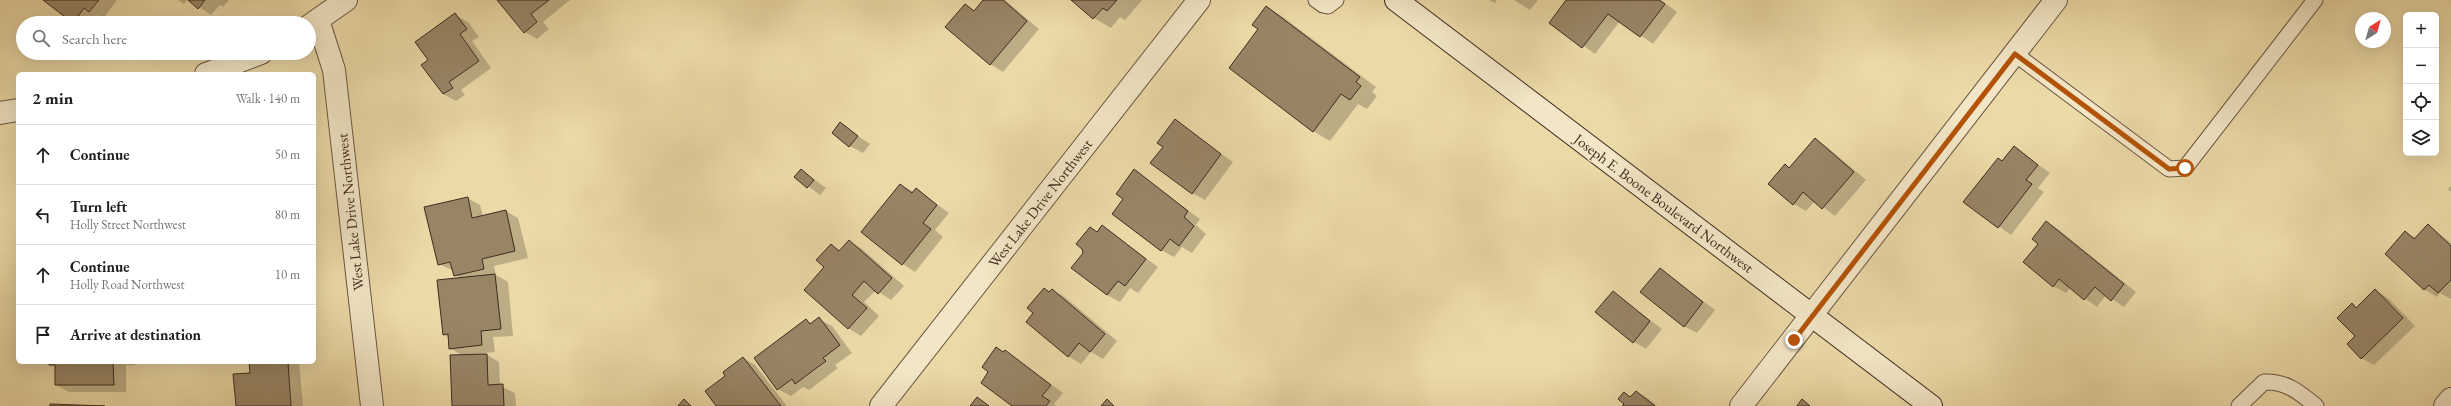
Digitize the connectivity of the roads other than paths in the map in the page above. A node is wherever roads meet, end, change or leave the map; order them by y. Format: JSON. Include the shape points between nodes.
{"nodes":[{"id":1,"x":346,"y":0,"type":"edge"},
{"id":2,"x":1199,"y":0,"type":"edge"},
{"id":3,"x":1316,"y":0,"type":"edge"},
{"id":4,"x":1336,"y":0,"type":"edge"},
{"id":5,"x":1396,"y":0,"type":"edge"},
{"id":6,"x":2056,"y":0,"type":"edge"},
{"id":7,"x":2315,"y":0,"type":"edge"},
{"id":8,"x":316,"y":22,"type":"edge"},
{"id":9,"x":316,"y":28,"type":"edge"},
{"id":10,"x":2015,"y":54,"type":"junction"},
{"id":11,"x":243,"y":60,"type":"edge"},
{"id":12,"x":211,"y":72,"type":"edge"},
{"id":13,"x":16,"y":110,"type":"edge"},
{"id":14,"x":0,"y":113,"type":"edge"},
{"id":15,"x":1812,"y":316,"type":"junction"},
{"id":16,"x":2451,"y":399,"type":"edge"},
{"id":17,"x":372,"y":406,"type":"edge"},
{"id":18,"x":881,"y":406,"type":"edge"},
{"id":19,"x":1742,"y":406,"type":"edge"},
{"id":20,"x":1931,"y":406,"type":"edge"},
{"id":21,"x":2240,"y":406,"type":"edge"},
{"id":22,"x":2316,"y":406,"type":"edge"},
{"id":23,"x":2445,"y":406,"type":"edge"}],
"edges":[{"from":1,"to":8,"type":"street"},
{"from":2,"to":18,"type":"street","name":"West Lake Drive Northwest"},
{"from":3,"to":4,"type":"lane","via":[[1323,6],[1328,6]]},
{"from":5,"to":15,"type":"street","name":"Joseph E. Boone Boulevard Northwest"},
{"from":6,"to":10,"type":"street"},
{"from":7,"to":10,"type":"lane","via":[[2185,168],[2169,169]]},
{"from":9,"to":17,"type":"street","name":"West Lake Drive Northwest","via":[[334,70]]},
{"from":10,"to":15,"type":"street"},
{"from":11,"to":12,"type":"street"},
{"from":13,"to":14,"type":"street"},
{"from":15,"to":19,"type":"street"},
{"from":15,"to":20,"type":"street","name":"Joseph E. Boone Boulevard Northwest"},
{"from":16,"to":23,"type":"street"},
{"from":21,"to":22,"type":"lane","via":[[2264,382],[2279,381]]}]}
